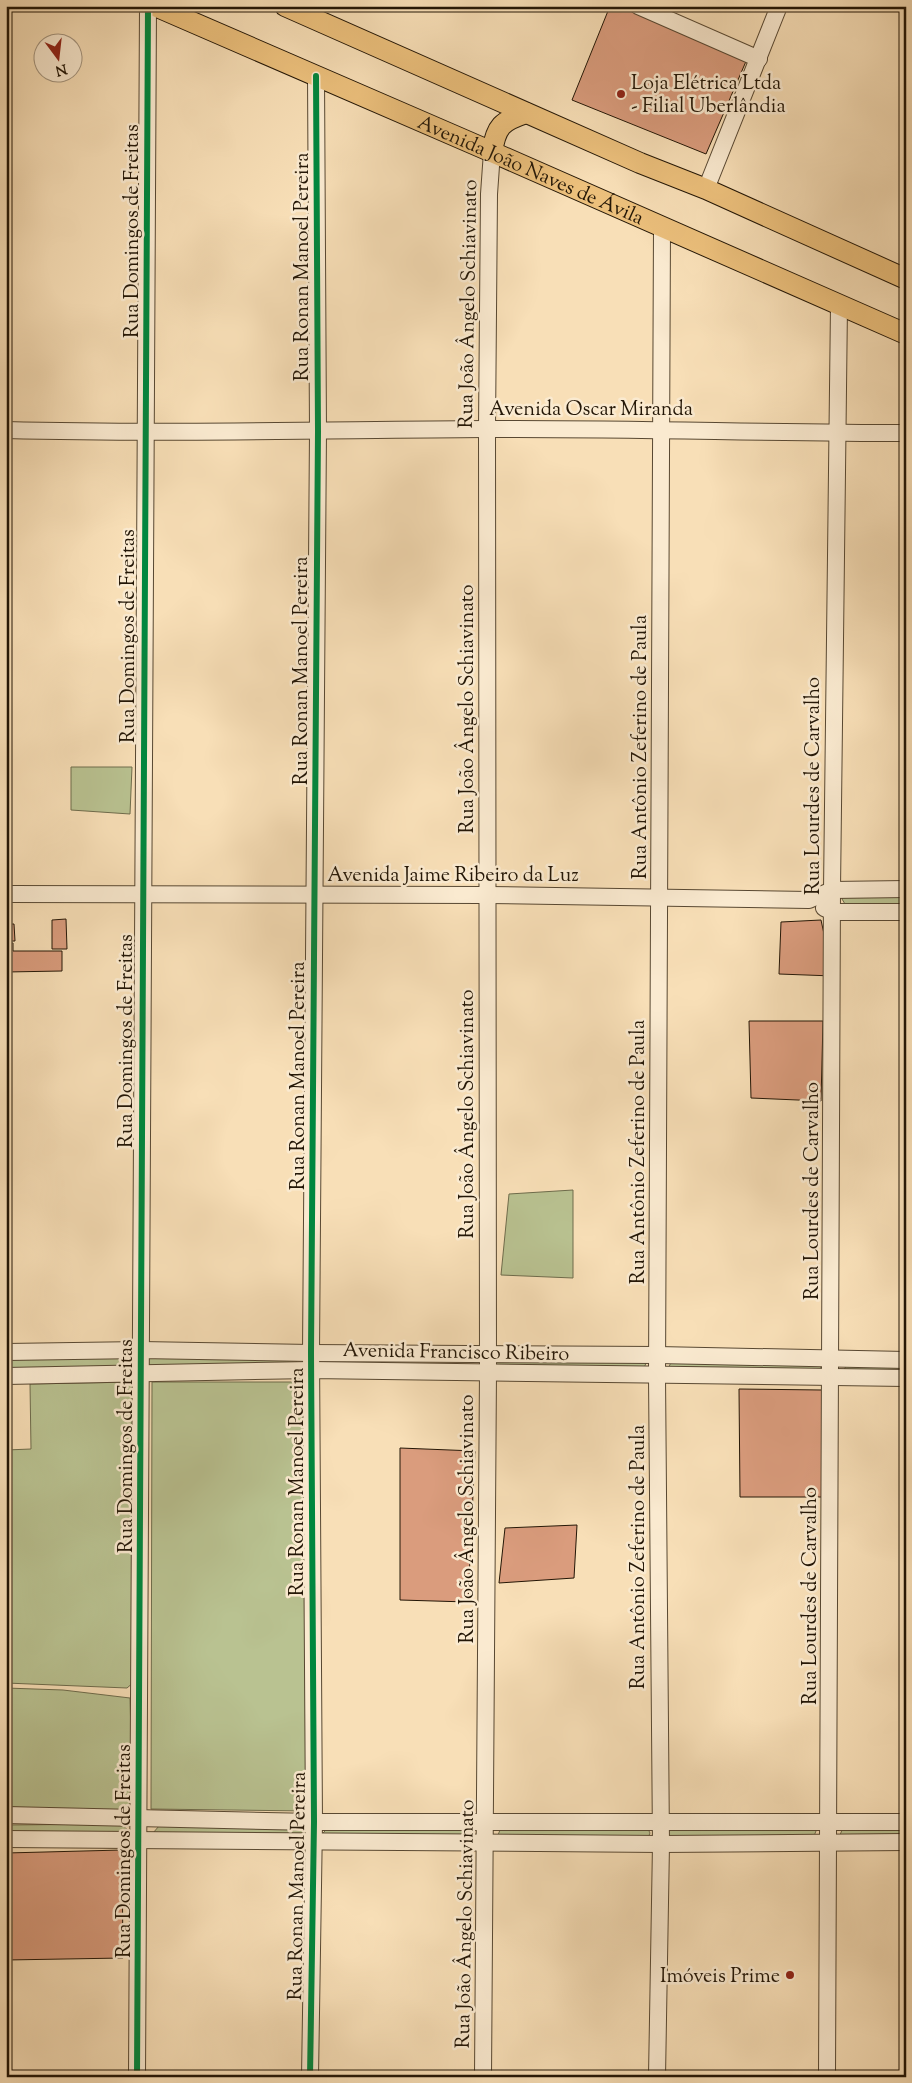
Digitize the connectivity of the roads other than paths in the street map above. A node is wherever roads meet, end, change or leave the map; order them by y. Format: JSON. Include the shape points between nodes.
{"nodes":[{"id":1,"x":148,"y":6,"type":"edge"},
{"id":2,"x":154,"y":6,"type":"edge"},
{"id":3,"x":285,"y":6,"type":"edge"},
{"id":4,"x":638,"y":6,"type":"edge"},
{"id":5,"x":779,"y":6,"type":"edge"},
{"id":6,"x":759,"y":59,"type":"junction"},
{"id":7,"x":316,"y":76,"type":"junction"},
{"id":8,"x":526,"y":113,"type":"junction"},
{"id":9,"x":492,"y":152,"type":"junction"},
{"id":10,"x":706,"y":189,"type":"junction"},
{"id":11,"x":662,"y":228,"type":"junction"},
{"id":12,"x":906,"y":279,"type":"edge"},
{"id":13,"x":839,"y":305,"type":"junction"},
{"id":14,"x":906,"y":334,"type":"edge"},
{"id":15,"x":487,"y":429,"type":"junction"},
{"id":16,"x":662,"y":429,"type":"junction"},
{"id":17,"x":6,"y":430,"type":"edge"},
{"id":18,"x":318,"y":431,"type":"junction"},
{"id":19,"x":145,"y":433,"type":"junction"},
{"id":20,"x":836,"y":433,"type":"junction"},
{"id":21,"x":906,"y":433,"type":"edge"},
{"id":22,"x":906,"y":889,"type":"edge"},
{"id":23,"x":832,"y":890,"type":"junction"},
{"id":24,"x":6,"y":894,"type":"edge"},
{"id":25,"x":315,"y":894,"type":"junction"},
{"id":26,"x":142,"y":895,"type":"junction"},
{"id":27,"x":487,"y":895,"type":"junction"},
{"id":28,"x":659,"y":897,"type":"junction"},
{"id":29,"x":809,"y":900,"type":"junction"},
{"id":30,"x":833,"y":912,"type":"junction"},
{"id":31,"x":906,"y":912,"type":"edge"},
{"id":32,"x":141,"y":1350,"type":"junction"},
{"id":33,"x":45,"y":1351,"type":"junction"},
{"id":34,"x":6,"y":1352,"type":"edge"},
{"id":35,"x":311,"y":1353,"type":"junction"},
{"id":36,"x":488,"y":1353,"type":"junction"},
{"id":37,"x":658,"y":1355,"type":"junction"},
{"id":38,"x":832,"y":1359,"type":"junction"},
{"id":39,"x":906,"y":1360,"type":"edge"},
{"id":40,"x":311,"y":1370,"type":"junction"},
{"id":41,"x":488,"y":1371,"type":"junction"},
{"id":42,"x":142,"y":1373,"type":"junction"},
{"id":43,"x":45,"y":1375,"type":"junction"},
{"id":44,"x":6,"y":1376,"type":"edge"},
{"id":45,"x":657,"y":1376,"type":"junction"},
{"id":46,"x":906,"y":1378,"type":"edge"},
{"id":47,"x":832,"y":1379,"type":"junction"},
{"id":48,"x":6,"y":1815,"type":"edge"},
{"id":49,"x":140,"y":1818,"type":"junction"},
{"id":50,"x":829,"y":1821,"type":"junction"},
{"id":51,"x":314,"y":1822,"type":"junction"},
{"id":52,"x":486,"y":1822,"type":"junction"},
{"id":53,"x":659,"y":1822,"type":"junction"},
{"id":54,"x":906,"y":1822,"type":"edge"},
{"id":55,"x":140,"y":1838,"type":"junction"},
{"id":56,"x":6,"y":1839,"type":"edge"},
{"id":57,"x":829,"y":1841,"type":"junction"},
{"id":58,"x":314,"y":1842,"type":"junction"},
{"id":59,"x":486,"y":1842,"type":"junction"},
{"id":60,"x":906,"y":1842,"type":"edge"},
{"id":61,"x":660,"y":1844,"type":"junction"},
{"id":62,"x":137,"y":2077,"type":"edge"},
{"id":63,"x":310,"y":2077,"type":"edge"},
{"id":64,"x":483,"y":2077,"type":"edge"},
{"id":65,"x":657,"y":2077,"type":"edge"},
{"id":66,"x":827,"y":2077,"type":"edge"}],
"edges":[{"from":1,"to":19,"type":"street","name":"Rua Domingos de Freitas"},
{"from":2,"to":7,"type":"main road","name":"Avenida João Naves de Ávila"},
{"from":3,"to":8,"type":"main road"},
{"from":4,"to":6,"type":"street"},
{"from":5,"to":6,"type":"street"},
{"from":6,"to":10,"type":"street"},
{"from":7,"to":9,"type":"main road","name":"Avenida João Naves de Ávila"},
{"from":7,"to":18,"type":"street","name":"Rua Ronan Manoel Pereira"},
{"from":8,"to":9,"type":"main road","via":[[503,123],[494,136]]},
{"from":8,"to":10,"type":"main road"},
{"from":9,"to":11,"type":"main road","name":"Avenida João Naves de Ávila"},
{"from":9,"to":15,"type":"street","name":"Rua João Ângelo Schiavinato"},
{"from":10,"to":12,"type":"main road"},
{"from":11,"to":13,"type":"main road","name":"Avenida João Naves de Ávila"},
{"from":11,"to":16,"type":"street","name":"Rua Antônio Zeferino de Paula"},
{"from":13,"to":14,"type":"main road","name":"Avenida João Naves de Ávila"},
{"from":13,"to":20,"type":"street","name":"Rua Lourdes de Carvalho"},
{"from":15,"to":16,"type":"street","name":"Avenida Oscar Miranda"},
{"from":15,"to":18,"type":"street","name":"Avenida Oscar Miranda"},
{"from":15,"to":27,"type":"street","name":"Rua João Ângelo Schiavinato"},
{"from":16,"to":20,"type":"street","name":"Avenida Oscar Miranda"},
{"from":16,"to":28,"type":"street","name":"Rua Antônio Zeferino de Paula"},
{"from":17,"to":19,"type":"street","name":"Avenida Oscar Miranda"},
{"from":18,"to":19,"type":"street","name":"Avenida Oscar Miranda"},
{"from":18,"to":25,"type":"street","name":"Rua Ronan Manoel Pereira"},
{"from":19,"to":26,"type":"street","name":"Rua Domingos de Freitas"},
{"from":20,"to":21,"type":"street","name":"Avenida Oscar Miranda"},
{"from":20,"to":23,"type":"street","name":"Rua Lourdes de Carvalho"},
{"from":22,"to":23,"type":"street","name":"Avenida Jaime Ribeiro da Luz"},
{"from":23,"to":29,"type":"street","name":"Avenida Jaime Ribeiro da Luz"},
{"from":23,"to":30,"type":"street","name":"Rua Lourdes de Carvalho"},
{"from":24,"to":26,"type":"street","name":"Avenida Jaime Ribeiro da Luz"},
{"from":25,"to":26,"type":"street","name":"Avenida Jaime Ribeiro da Luz"},
{"from":25,"to":27,"type":"street","name":"Avenida Jaime Ribeiro da Luz"},
{"from":25,"to":35,"type":"street","name":"Rua Ronan Manoel Pereira"},
{"from":26,"to":32,"type":"street","name":"Rua Domingos de Freitas"},
{"from":27,"to":28,"type":"street","name":"Avenida Jaime Ribeiro da Luz"},
{"from":27,"to":36,"type":"street","name":"Rua João Ângelo Schiavinato"},
{"from":28,"to":29,"type":"street","name":"Avenida Jaime Ribeiro da Luz"},
{"from":28,"to":37,"type":"street","name":"Rua Antônio Zeferino de Paula"},
{"from":29,"to":30,"type":"street","name":"Avenida Jaime Ribeiro da Luz"},
{"from":30,"to":31,"type":"street","name":"Avenida Jaime Ribeiro da Luz"},
{"from":30,"to":38,"type":"street","name":"Rua Lourdes de Carvalho"},
{"from":32,"to":33,"type":"street","name":"Avenida Francisco Ribeiro"},
{"from":32,"to":35,"type":"street","name":"Avenida Francisco Ribeiro"},
{"from":32,"to":42,"type":"street","name":"Rua Domingos de Freitas"},
{"from":33,"to":34,"type":"street","name":"Avenida Francisco Ribeiro"},
{"from":33,"to":43,"type":"street"},
{"from":35,"to":36,"type":"street","name":"Avenida Francisco Ribeiro"},
{"from":35,"to":40,"type":"street","name":"Rua Ronan Manoel Pereira"},
{"from":36,"to":37,"type":"street","name":"Avenida Francisco Ribeiro"},
{"from":36,"to":41,"type":"street","name":"Rua João Ângelo Schiavinato"},
{"from":37,"to":38,"type":"street","name":"Avenida Francisco Ribeiro"},
{"from":37,"to":45,"type":"street","name":"Rua Antônio Zeferino de Paula"},
{"from":38,"to":39,"type":"street","name":"Avenida Francisco Ribeiro"},
{"from":38,"to":47,"type":"street","name":"Rua Lourdes de Carvalho"},
{"from":40,"to":41,"type":"street","name":"Avenida Francisco Ribeiro"},
{"from":40,"to":42,"type":"street","name":"Avenida Francisco Ribeiro"},
{"from":40,"to":51,"type":"street","name":"Rua Ronan Manoel Pereira"},
{"from":41,"to":45,"type":"street","name":"Avenida Francisco Ribeiro"},
{"from":41,"to":52,"type":"street","name":"Rua João Ângelo Schiavinato"},
{"from":42,"to":43,"type":"street","name":"Avenida Francisco Ribeiro"},
{"from":42,"to":49,"type":"street","name":"Rua Domingos de Freitas"},
{"from":43,"to":44,"type":"street","name":"Avenida Francisco Ribeiro"},
{"from":45,"to":47,"type":"street","name":"Avenida Francisco Ribeiro"},
{"from":45,"to":53,"type":"street","name":"Rua Antônio Zeferino de Paula"},
{"from":46,"to":47,"type":"street","name":"Avenida Francisco Ribeiro"},
{"from":47,"to":50,"type":"street","name":"Rua Lourdes de Carvalho"},
{"from":48,"to":49,"type":"street"},
{"from":49,"to":51,"type":"street"},
{"from":49,"to":55,"type":"street","name":"Rua Domingos de Freitas"},
{"from":50,"to":53,"type":"street"},
{"from":50,"to":54,"type":"street"},
{"from":50,"to":57,"type":"street","name":"Rua Lourdes de Carvalho"},
{"from":51,"to":52,"type":"street"},
{"from":51,"to":58,"type":"street","name":"Rua Ronan Manoel Pereira"},
{"from":52,"to":53,"type":"street"},
{"from":52,"to":59,"type":"street","name":"Rua João Ângelo Schiavinato"},
{"from":53,"to":61,"type":"street","name":"Rua Antônio Zeferino de Paula"},
{"from":55,"to":56,"type":"street"},
{"from":55,"to":58,"type":"street"},
{"from":55,"to":62,"type":"street","name":"Rua Domingos de Freitas"},
{"from":57,"to":60,"type":"street"},
{"from":57,"to":61,"type":"street"},
{"from":57,"to":66,"type":"street","name":"Rua Lourdes de Carvalho"},
{"from":58,"to":59,"type":"street"},
{"from":58,"to":63,"type":"street","name":"Rua Ronan Manoel Pereira"},
{"from":59,"to":61,"type":"street"},
{"from":59,"to":64,"type":"street","name":"Rua João Ângelo Schiavinato"},
{"from":61,"to":65,"type":"street","name":"Rua Antônio Zeferino de Paula"}]}
